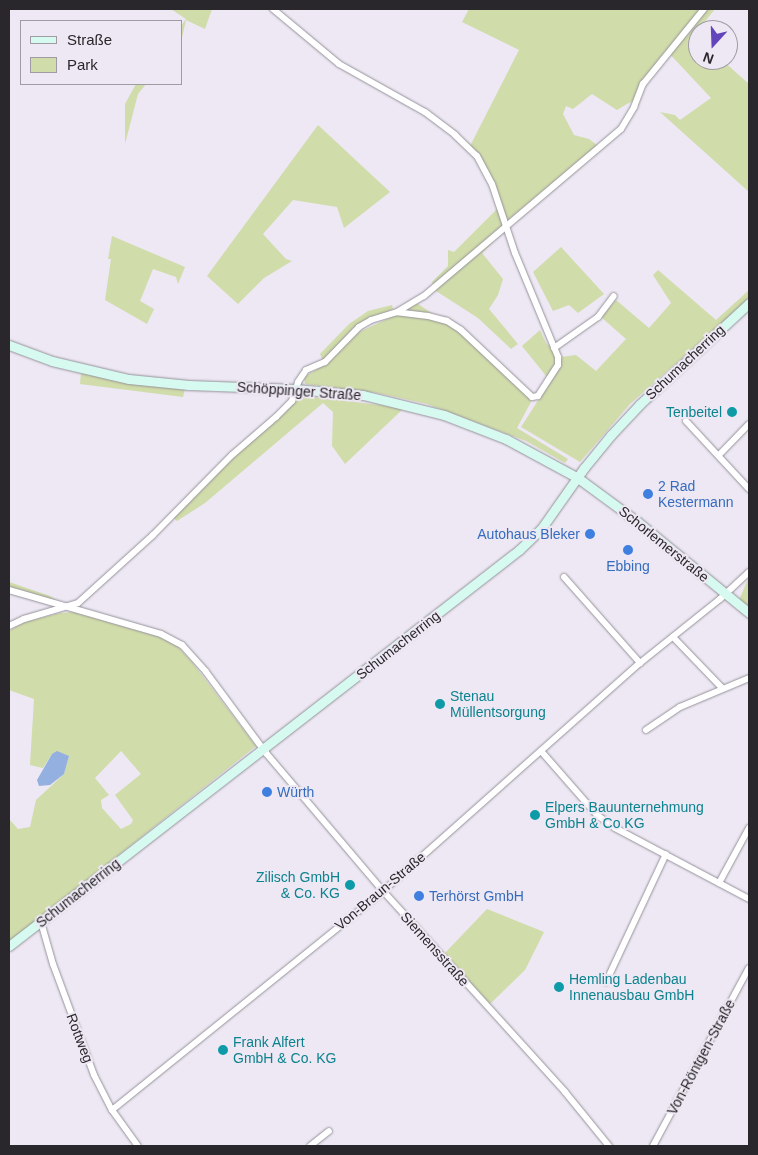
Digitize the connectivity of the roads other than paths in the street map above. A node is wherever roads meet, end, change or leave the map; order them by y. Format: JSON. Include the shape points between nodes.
{"nodes":[{"id":1,"x":273,"y":9,"type":"edge"},
{"id":2,"x":704,"y":9,"type":"edge"},
{"id":3,"x":506,"y":226,"type":"junction"},
{"id":4,"x":614,"y":296,"type":"dead end"},
{"id":5,"x":749,"y":304,"type":"edge"},
{"id":6,"x":397,"y":312,"type":"junction"},
{"id":7,"x":9,"y":345,"type":"edge"},
{"id":8,"x":554,"y":348,"type":"junction"},
{"id":9,"x":296,"y":389,"type":"junction"},
{"id":10,"x":686,"y":421,"type":"dead end"},
{"id":11,"x":749,"y":424,"type":"edge"},
{"id":12,"x":719,"y":455,"type":"junction"},
{"id":13,"x":578,"y":478,"type":"junction"},
{"id":14,"x":749,"y":489,"type":"edge"},
{"id":15,"x":749,"y":572,"type":"edge"},
{"id":16,"x":564,"y":577,"type":"dead end"},
{"id":17,"x":9,"y":590,"type":"edge"},
{"id":18,"x":726,"y":594,"type":"junction"},
{"id":19,"x":70,"y":606,"type":"junction"},
{"id":20,"x":749,"y":613,"type":"edge"},
{"id":21,"x":9,"y":626,"type":"edge"},
{"id":22,"x":673,"y":637,"type":"junction"},
{"id":23,"x":640,"y":663,"type":"junction"},
{"id":24,"x":749,"y":678,"type":"edge"},
{"id":25,"x":722,"y":688,"type":"junction"},
{"id":26,"x":646,"y":730,"type":"dead end"},
{"id":27,"x":263,"y":749,"type":"junction"},
{"id":28,"x":541,"y":751,"type":"junction"},
{"id":29,"x":749,"y":828,"type":"edge"},
{"id":30,"x":666,"y":854,"type":"junction"},
{"id":31,"x":720,"y":883,"type":"junction"},
{"id":32,"x":383,"y":891,"type":"junction"},
{"id":33,"x":749,"y":899,"type":"edge"},
{"id":34,"x":40,"y":922,"type":"junction"},
{"id":35,"x":9,"y":946,"type":"edge"},
{"id":36,"x":749,"y":968,"type":"edge"},
{"id":37,"x":606,"y":982,"type":"dead end"},
{"id":38,"x":112,"y":1110,"type":"junction"},
{"id":39,"x":329,"y":1130,"type":"dead end"},
{"id":40,"x":138,"y":1146,"type":"edge"},
{"id":41,"x":310,"y":1146,"type":"edge"},
{"id":42,"x":609,"y":1146,"type":"edge"},
{"id":43,"x":653,"y":1146,"type":"edge"}],
"edges":[{"from":1,"to":3,"type":"street","via":[[339,64],[425,112],[464,143],[485,168]]},
{"from":2,"to":3,"type":"street","via":[[643,84],[621,129]]},
{"from":3,"to":6,"type":"street","via":[[424,296]]},
{"from":3,"to":8,"type":"street"},
{"from":4,"to":8,"type":"street","via":[[598,317]]},
{"from":5,"to":13,"type":"main road","name":"Schumacherring","via":[[640,404],[610,435]]},
{"from":6,"to":8,"type":"street","via":[[446,321],[461,330],[532,397],[538,396],[554,373],[558,357]]},
{"from":6,"to":9,"type":"street","via":[[359,327],[325,362],[304,372]]},
{"from":7,"to":9,"type":"main road","name":"Schöppinger Straße","via":[[60,364],[129,379]]},
{"from":9,"to":13,"type":"main road","name":"Schöppinger Straße","via":[[363,395],[444,415],[506,440]]},
{"from":9,"to":19,"type":"street","via":[[292,401],[276,418],[232,455],[153,536],[78,603]]},
{"from":10,"to":12,"type":"street"},
{"from":11,"to":12,"type":"street"},
{"from":12,"to":14,"type":"street"},
{"from":13,"to":18,"type":"main road","name":"Schorlemerstraße"},
{"from":13,"to":27,"type":"main road","name":"Schumacherring","via":[[525,545]]},
{"from":15,"to":18,"type":"street","name":"Von-Braun-Straße"},
{"from":16,"to":23,"type":"street"},
{"from":17,"to":19,"type":"street","name":"Siemensstraße"},
{"from":18,"to":20,"type":"main road","name":"Schorlemerstraße"},
{"from":18,"to":22,"type":"street","name":"Von-Braun-Straße"},
{"from":19,"to":21,"type":"street","via":[[24,618]]},
{"from":19,"to":27,"type":"street","name":"Siemensstraße","via":[[161,634],[182,645]]},
{"from":22,"to":23,"type":"street","name":"Von-Braun-Straße"},
{"from":22,"to":25,"type":"street"},
{"from":23,"to":28,"type":"street","name":"Von-Braun-Straße"},
{"from":24,"to":25,"type":"street"},
{"from":25,"to":26,"type":"street","via":[[680,707]]},
{"from":27,"to":32,"type":"street","name":"Siemensstraße"},
{"from":27,"to":34,"type":"main road","name":"Schumacherring"},
{"from":28,"to":30,"type":"street","via":[[597,816]]},
{"from":28,"to":32,"type":"street","name":"Von-Braun-Straße"},
{"from":29,"to":31,"type":"street"},
{"from":30,"to":31,"type":"street"},
{"from":30,"to":37,"type":"street"},
{"from":31,"to":33,"type":"street"},
{"from":32,"to":38,"type":"street","name":"Von-Braun-Straße"},
{"from":32,"to":42,"type":"street","name":"Siemensstraße","via":[[565,1092]]},
{"from":34,"to":35,"type":"main road","name":"Schumacherring"},
{"from":34,"to":38,"type":"street","name":"Rottweg","via":[[78,1037]]},
{"from":36,"to":43,"type":"street","name":"Von-Röntgen-Straße"},
{"from":38,"to":40,"type":"street","name":"Rottweg"},
{"from":39,"to":41,"type":"street"}]}
